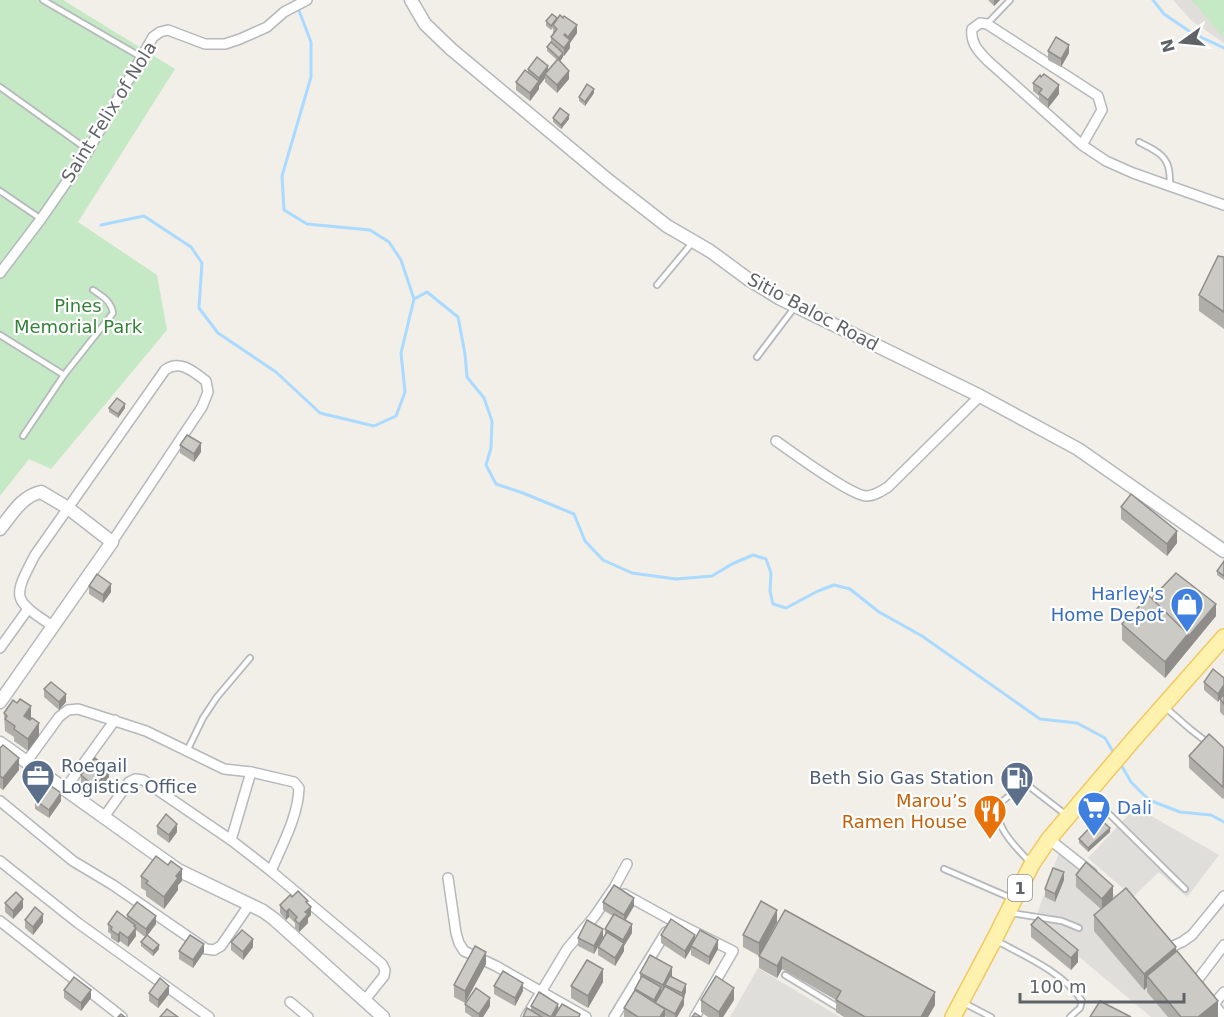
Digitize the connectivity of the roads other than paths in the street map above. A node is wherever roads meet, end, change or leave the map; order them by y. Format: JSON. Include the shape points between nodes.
{"nodes":[{"id":1,"x":43,"y":0,"type":"edge"},
{"id":2,"x":307,"y":0,"type":"edge"},
{"id":3,"x":411,"y":0,"type":"edge"},
{"id":4,"x":1010,"y":0,"type":"edge"},
{"id":5,"x":987,"y":24,"type":"junction"},
{"id":6,"x":141,"y":57,"type":"junction"},
{"id":7,"x":0,"y":87,"type":"edge"},
{"id":8,"x":1138,"y":142,"type":"dead end"},
{"id":9,"x":1082,"y":145,"type":"junction"},
{"id":10,"x":88,"y":151,"type":"junction"},
{"id":11,"x":1170,"y":185,"type":"junction"},
{"id":12,"x":0,"y":191,"type":"edge"},
{"id":13,"x":1224,"y":205,"type":"edge"},
{"id":14,"x":41,"y":219,"type":"junction"},
{"id":15,"x":693,"y":242,"type":"junction"},
{"id":16,"x":2,"y":268,"type":"edge"},
{"id":17,"x":657,"y":285,"type":"dead end"},
{"id":18,"x":93,"y":290,"type":"dead end"},
{"id":19,"x":796,"y":306,"type":"junction"},
{"id":20,"x":0,"y":336,"type":"edge"},
{"id":21,"x":757,"y":357,"type":"dead end"},
{"id":22,"x":64,"y":375,"type":"junction"},
{"id":23,"x":980,"y":396,"type":"junction"},
{"id":24,"x":23,"y":435,"type":"dead end"},
{"id":25,"x":776,"y":441,"type":"dead end"},
{"id":26,"x":68,"y":508,"type":"junction"},
{"id":27,"x":0,"y":529,"type":"edge"},
{"id":28,"x":112,"y":542,"type":"junction"},
{"id":29,"x":1224,"y":551,"type":"edge"},
{"id":30,"x":28,"y":609,"type":"junction"},
{"id":31,"x":54,"y":627,"type":"junction"},
{"id":32,"x":1224,"y":637,"type":"edge"},
{"id":33,"x":0,"y":648,"type":"edge"},
{"id":34,"x":250,"y":658,"type":"dead end"},
{"id":35,"x":0,"y":702,"type":"edge"},
{"id":36,"x":1164,"y":706,"type":"junction"},
{"id":37,"x":115,"y":720,"type":"junction"},
{"id":38,"x":0,"y":743,"type":"edge"},
{"id":39,"x":1217,"y":750,"type":"edge"},
{"id":40,"x":187,"y":751,"type":"junction"},
{"id":41,"x":27,"y":761,"type":"junction"},
{"id":42,"x":251,"y":772,"type":"junction"},
{"id":43,"x":65,"y":789,"type":"junction"},
{"id":44,"x":1087,"y":793,"type":"junction"},
{"id":45,"x":0,"y":801,"type":"edge"},
{"id":46,"x":1068,"y":816,"type":"junction"},
{"id":47,"x":104,"y":818,"type":"junction"},
{"id":48,"x":1049,"y":839,"type":"junction"},
{"id":49,"x":231,"y":840,"type":"junction"},
{"id":50,"x":0,"y":861,"type":"edge"},
{"id":51,"x":627,"y":864,"type":"dead end"},
{"id":52,"x":1032,"y":864,"type":"junction"},
{"id":53,"x":944,"y":869,"type":"dead end"},
{"id":54,"x":271,"y":871,"type":"junction"},
{"id":55,"x":448,"y":878,"type":"dead end"},
{"id":56,"x":1102,"y":882,"type":"edge"},
{"id":57,"x":614,"y":888,"type":"junction"},
{"id":58,"x":1185,"y":889,"type":"dead end"},
{"id":59,"x":1224,"y":896,"type":"edge"},
{"id":60,"x":249,"y":905,"type":"junction"},
{"id":61,"x":1011,"y":906,"type":"junction"},
{"id":62,"x":0,"y":921,"type":"edge"},
{"id":63,"x":673,"y":921,"type":"junction"},
{"id":64,"x":1079,"y":928,"type":"dead end"},
{"id":65,"x":994,"y":940,"type":"junction"},
{"id":66,"x":1159,"y":941,"type":"edge"},
{"id":67,"x":1224,"y":945,"type":"edge"},
{"id":68,"x":1166,"y":949,"type":"junction"},
{"id":69,"x":1174,"y":957,"type":"edge"},
{"id":70,"x":1189,"y":974,"type":"edge"},
{"id":71,"x":785,"y":975,"type":"dead end"},
{"id":72,"x":1196,"y":982,"type":"junction"},
{"id":73,"x":1224,"y":992,"type":"edge"},
{"id":74,"x":541,"y":993,"type":"junction"},
{"id":75,"x":364,"y":1001,"type":"junction"},
{"id":76,"x":290,"y":1002,"type":"dead end"},
{"id":77,"x":962,"y":1002,"type":"junction"},
{"id":78,"x":1214,"y":1004,"type":"junction"},
{"id":79,"x":838,"y":1008,"type":"edge"},
{"id":80,"x":207,"y":1016,"type":"edge"},
{"id":81,"x":122,"y":1017,"type":"edge"},
{"id":82,"x":308,"y":1017,"type":"edge"},
{"id":83,"x":384,"y":1017,"type":"edge"},
{"id":84,"x":526,"y":1017,"type":"edge"},
{"id":85,"x":586,"y":1017,"type":"edge"},
{"id":86,"x":614,"y":1017,"type":"edge"},
{"id":87,"x":695,"y":1017,"type":"edge"},
{"id":88,"x":953,"y":1017,"type":"edge"},
{"id":89,"x":991,"y":1017,"type":"edge"},
{"id":90,"x":1070,"y":1017,"type":"edge"},
{"id":91,"x":1224,"y":1017,"type":"edge"}],
"edges":[{"from":1,"to":6,"type":"lane"},
{"from":2,"to":6,"type":"street","name":"Saint Felix of Nola","via":[[267,27],[225,44],[205,44],[168,30],[160,32]]},
{"from":3,"to":15,"type":"street","name":"Sitio Baloc Road","via":[[425,24],[476,71],[608,180]]},
{"from":4,"to":5,"type":"lane"},
{"from":5,"to":9,"type":"street","via":[[980,23],[972,29],[977,50]]},
{"from":5,"to":9,"type":"street","via":[[1098,96],[1102,110]]},
{"from":6,"to":10,"type":"street","name":"Saint Felix of Nola"},
{"from":7,"to":10,"type":"lane"},
{"from":8,"to":11,"type":"lane","via":[[1163,158]]},
{"from":9,"to":11,"type":"street","via":[[1106,161]]},
{"from":10,"to":14,"type":"street","name":"Saint Felix of Nola"},
{"from":11,"to":13,"type":"street"},
{"from":12,"to":14,"type":"lane"},
{"from":14,"to":16,"type":"street","name":"Saint Felix of Nola"},
{"from":15,"to":17,"type":"lane"},
{"from":15,"to":19,"type":"street","name":"Sitio Baloc Road"},
{"from":18,"to":22,"type":"lane","via":[[106,299],[113,313]]},
{"from":19,"to":21,"type":"lane"},
{"from":19,"to":23,"type":"street","name":"Sitio Baloc Road"},
{"from":20,"to":22,"type":"lane"},
{"from":22,"to":24,"type":"lane"},
{"from":23,"to":25,"type":"street","via":[[888,487],[876,494],[865,496],[839,484]]},
{"from":23,"to":29,"type":"street","name":"Sitio Baloc Road","via":[[1078,449]]},
{"from":26,"to":27,"type":"street","via":[[41,492],[32,494]]},
{"from":26,"to":28,"type":"street"},
{"from":26,"to":28,"type":"street","via":[[165,370],[171,365],[182,365],[196,373],[206,381],[208,392],[202,407]]},
{"from":26,"to":30,"type":"street","via":[[34,555],[21,581],[20,599]]},
{"from":28,"to":31,"type":"street"},
{"from":30,"to":31,"type":"street"},
{"from":30,"to":33,"type":"street"},
{"from":31,"to":35,"type":"street"},
{"from":32,"to":36,"type":"main road","number":"1"},
{"from":34,"to":40,"type":"lane","via":[[203,717]]},
{"from":36,"to":39,"type":"lane"},
{"from":36,"to":44,"type":"main road","number":"1"},
{"from":37,"to":40,"type":"street","via":[[146,730]]},
{"from":37,"to":41,"type":"street","via":[[78,709],[68,710]]},
{"from":37,"to":43,"type":"street"},
{"from":38,"to":41,"type":"street"},
{"from":40,"to":42,"type":"street","via":[[225,769]]},
{"from":41,"to":43,"type":"street"},
{"from":42,"to":49,"type":"street"},
{"from":42,"to":54,"type":"street","via":[[294,782],[299,788],[291,824]]},
{"from":43,"to":47,"type":"street"},
{"from":44,"to":46,"type":"main road","number":"1"},
{"from":44,"to":58,"type":"lane"},
{"from":45,"to":60,"type":"street","via":[[74,861],[206,949],[221,946]]},
{"from":46,"to":48,"type":"main road","number":"1"},
{"from":46,"to":52,"type":"lane","via":[[1030,786],[1021,787],[1002,801],[998,818],[1010,842]]},
{"from":47,"to":49,"type":"street","via":[[129,782],[143,780]]},
{"from":47,"to":60,"type":"street","via":[[178,870]]},
{"from":48,"to":52,"type":"main road","number":"1"},
{"from":48,"to":56,"type":"street"},
{"from":49,"to":54,"type":"street"},
{"from":50,"to":80,"type":"street"},
{"from":51,"to":57,"type":"street"},
{"from":52,"to":61,"type":"main road","number":"1"},
{"from":53,"to":61,"type":"lane"},
{"from":54,"to":75,"type":"street","via":[[382,964],[384,976]]},
{"from":55,"to":74,"type":"street","via":[[456,933],[464,951]]},
{"from":57,"to":63,"type":"street"},
{"from":57,"to":74,"type":"street","via":[[567,949]]},
{"from":59,"to":68,"type":"street","via":[[1192,935]]},
{"from":60,"to":75,"type":"street","via":[[274,919]]},
{"from":61,"to":64,"type":"lane"},
{"from":61,"to":65,"type":"main road","number":"1"},
{"from":62,"to":81,"type":"street"},
{"from":63,"to":86,"type":"street"},
{"from":63,"to":87,"type":"street","via":[[733,951]]},
{"from":65,"to":77,"type":"main road","number":"1"},
{"from":65,"to":90,"type":"lane","via":[[1047,969],[1076,992],[1082,1001]]},
{"from":66,"to":68,"type":"street"},
{"from":67,"to":72,"type":"street"},
{"from":68,"to":69,"type":"street"},
{"from":70,"to":72,"type":"street"},
{"from":71,"to":79,"type":"lane"},
{"from":72,"to":78,"type":"street"},
{"from":73,"to":78,"type":"street"},
{"from":74,"to":84,"type":"street"},
{"from":74,"to":85,"type":"street"},
{"from":75,"to":83,"type":"street"},
{"from":76,"to":82,"type":"street"},
{"from":77,"to":88,"type":"main road","number":"1"},
{"from":77,"to":89,"type":"lane"},
{"from":78,"to":91,"type":"street"}]}
